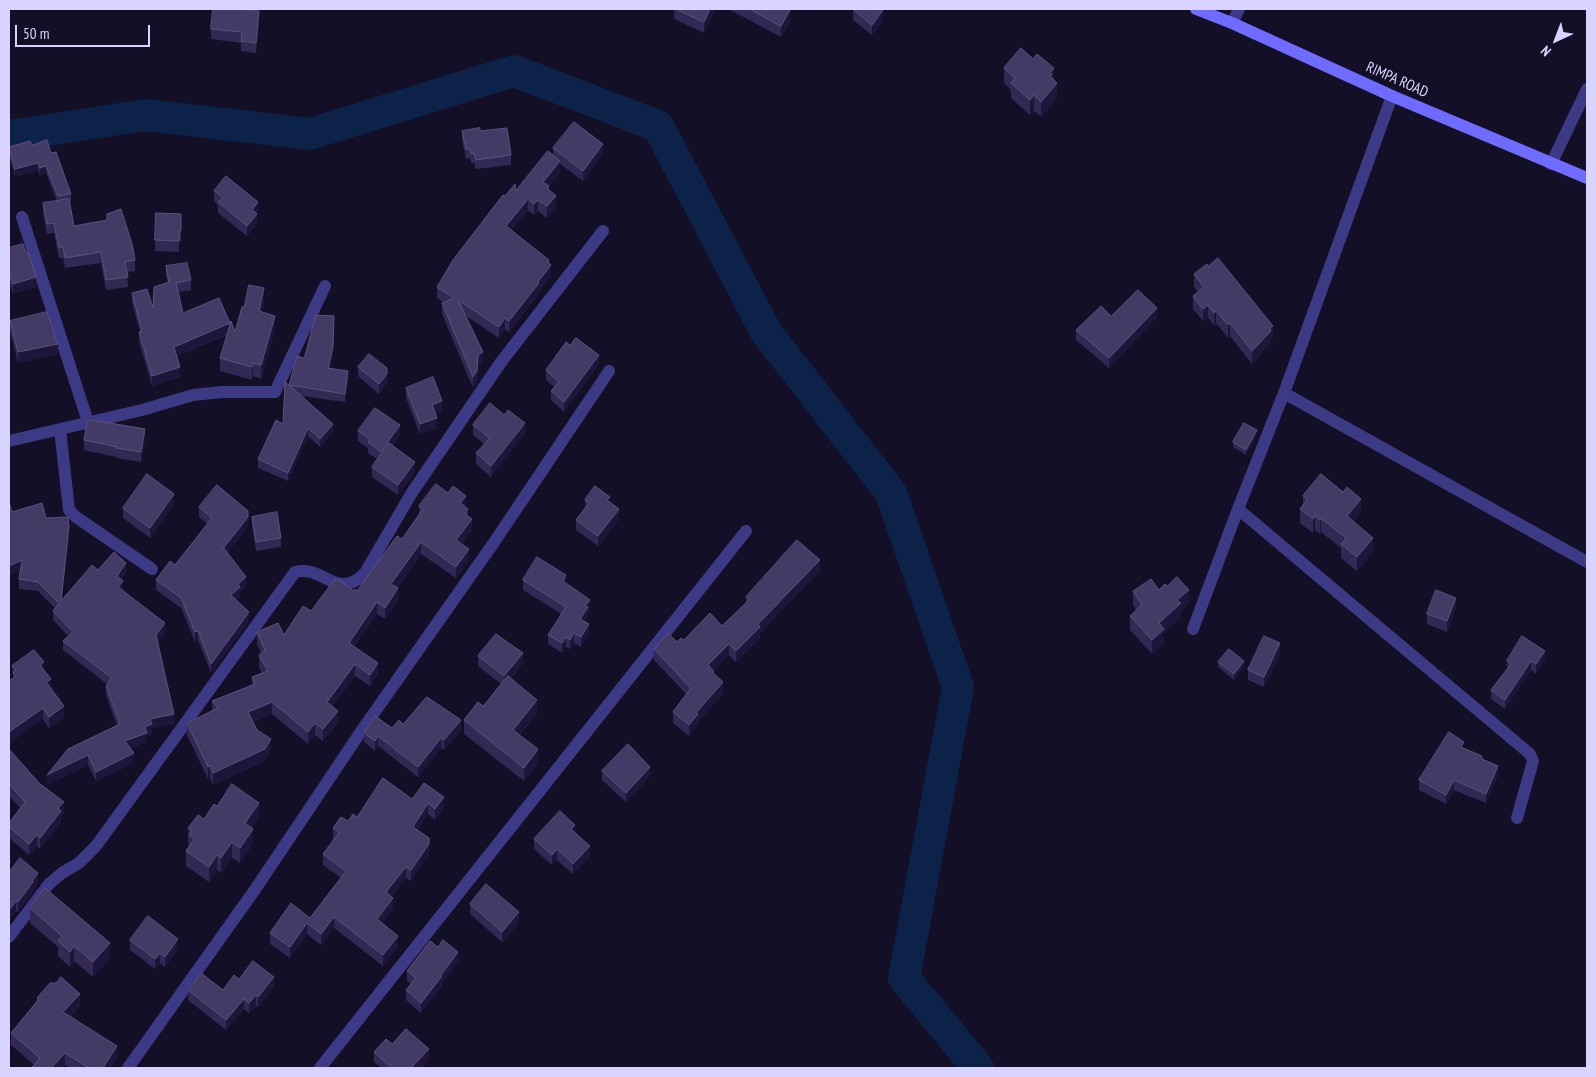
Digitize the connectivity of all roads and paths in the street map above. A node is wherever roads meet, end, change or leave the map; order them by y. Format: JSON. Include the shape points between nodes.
{"nodes":[{"id":1,"x":1196,"y":9,"type":"edge"},
{"id":2,"x":1240,"y":9,"type":"edge"},
{"id":3,"x":1232,"y":23,"type":"junction"},
{"id":4,"x":1587,"y":89,"type":"edge"},
{"id":5,"x":1392,"y":96,"type":"junction"},
{"id":6,"x":1551,"y":164,"type":"junction"},
{"id":7,"x":1587,"y":178,"type":"edge"},
{"id":8,"x":22,"y":217,"type":"dead end"},
{"id":9,"x":603,"y":231,"type":"dead end"},
{"id":10,"x":325,"y":286,"type":"dead end"},
{"id":11,"x":609,"y":371,"type":"dead end"},
{"id":12,"x":1284,"y":393,"type":"junction"},
{"id":13,"x":88,"y":422,"type":"junction"},
{"id":14,"x":60,"y":429,"type":"junction"},
{"id":15,"x":9,"y":441,"type":"edge"},
{"id":16,"x":1238,"y":509,"type":"junction"},
{"id":17,"x":746,"y":531,"type":"dead end"},
{"id":18,"x":1587,"y":562,"type":"edge"},
{"id":19,"x":152,"y":569,"type":"dead end"},
{"id":20,"x":1193,"y":629,"type":"dead end"},
{"id":21,"x":1517,"y":818,"type":"dead end"},
{"id":22,"x":9,"y":937,"type":"edge"},
{"id":23,"x":128,"y":1068,"type":"edge"},
{"id":24,"x":320,"y":1068,"type":"edge"}],
"edges":[{"from":1,"to":3,"type":"street","name":"RIMPA ROAD"},
{"from":2,"to":3,"type":"street"},
{"from":3,"to":5,"type":"street","name":"RIMPA ROAD"},
{"from":4,"to":6,"type":"street"},
{"from":5,"to":6,"type":"street","name":"RIMPA ROAD"},
{"from":5,"to":12,"type":"street"},
{"from":6,"to":7,"type":"street","name":"RIMPA ROAD"},
{"from":8,"to":13,"type":"street"},
{"from":9,"to":22,"type":"street","via":[[501,362],[411,494],[365,573],[357,582],[346,584],[335,583],[304,569],[295,572],[96,846],[50,884]]},
{"from":10,"to":13,"type":"street","via":[[275,392],[193,395]]},
{"from":11,"to":23,"type":"street","via":[[254,891]]},
{"from":12,"to":16,"type":"street"},
{"from":12,"to":18,"type":"street"},
{"from":13,"to":14,"type":"street"},
{"from":14,"to":15,"type":"street"},
{"from":14,"to":19,"type":"street","via":[[69,510]]},
{"from":16,"to":20,"type":"street"},
{"from":16,"to":21,"type":"street","via":[[1530,754],[1534,762]]},
{"from":17,"to":24,"type":"street"}]}
